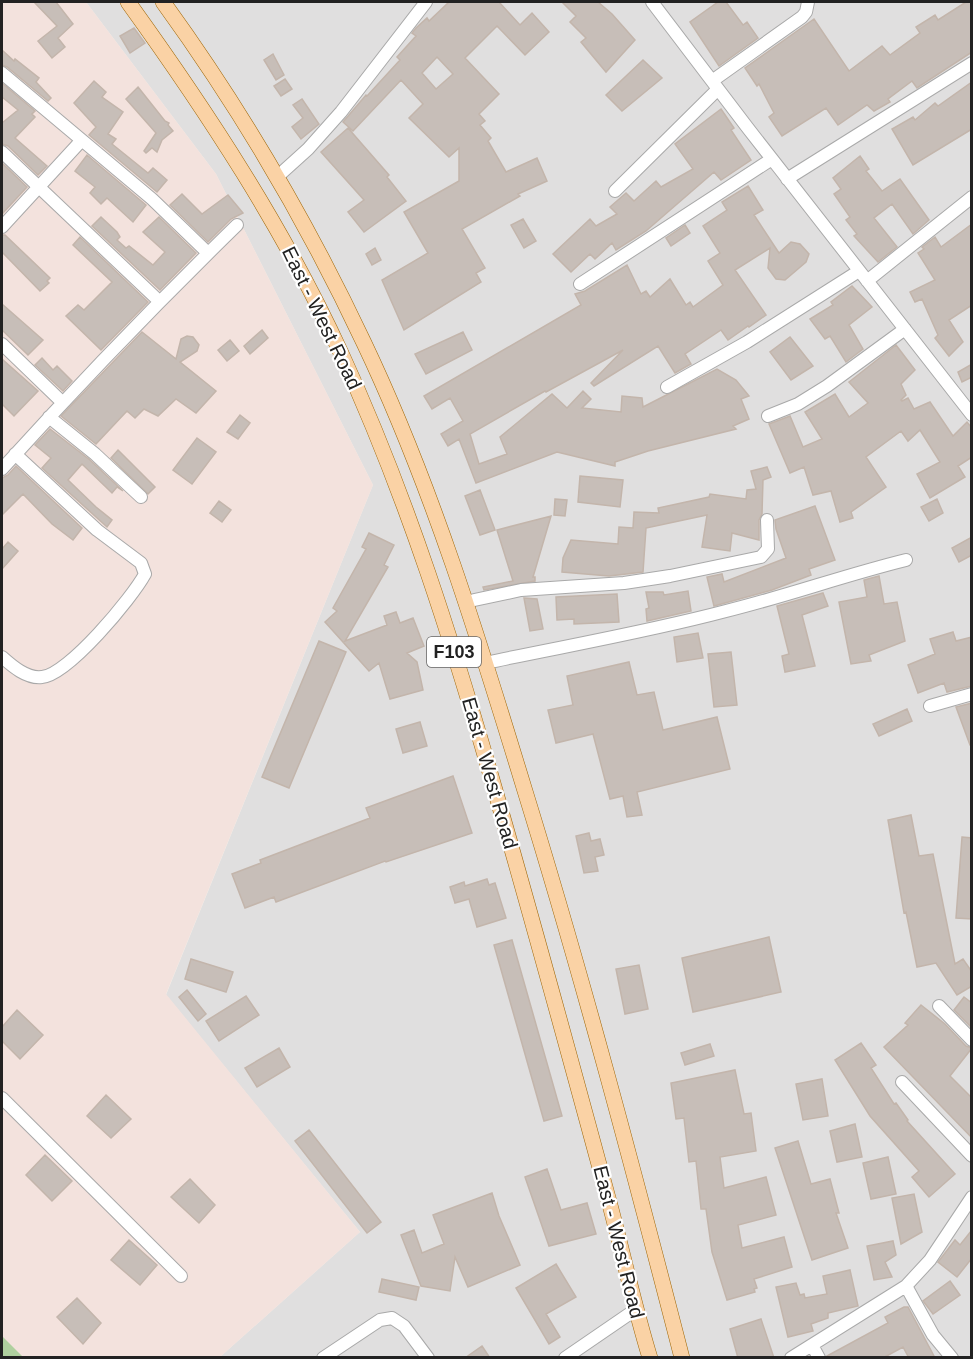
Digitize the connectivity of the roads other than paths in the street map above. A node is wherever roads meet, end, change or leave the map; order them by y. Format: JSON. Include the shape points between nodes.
{"nodes":[{"id":1,"x":128,"y":2,"type":"edge"},
{"id":2,"x":163,"y":2,"type":"edge"},
{"id":3,"x":426,"y":2,"type":"edge"},
{"id":4,"x":652,"y":2,"type":"edge"},
{"id":5,"x":808,"y":2,"type":"edge"},
{"id":6,"x":972,"y":63,"type":"edge"},
{"id":7,"x":2,"y":74,"type":"edge"},
{"id":8,"x":715,"y":85,"type":"junction"},
{"id":9,"x":81,"y":141,"type":"junction"},
{"id":10,"x":2,"y":152,"type":"edge"},
{"id":11,"x":772,"y":159,"type":"junction"},
{"id":12,"x":277,"y":177,"type":"junction"},
{"id":13,"x":787,"y":179,"type":"junction"},
{"id":14,"x":38,"y":187,"type":"junction"},
{"id":15,"x":615,"y":191,"type":"dead end"},
{"id":16,"x":972,"y":197,"type":"edge"},
{"id":17,"x":237,"y":225,"type":"dead end"},
{"id":18,"x":2,"y":227,"type":"edge"},
{"id":19,"x":208,"y":253,"type":"junction"},
{"id":20,"x":863,"y":276,"type":"junction"},
{"id":21,"x":580,"y":284,"type":"dead end"},
{"id":22,"x":159,"y":301,"type":"junction"},
{"id":23,"x":905,"y":329,"type":"junction"},
{"id":24,"x":2,"y":344,"type":"edge"},
{"id":25,"x":668,"y":387,"type":"dead end"},
{"id":26,"x":62,"y":402,"type":"junction"},
{"id":27,"x":972,"y":415,"type":"edge"},
{"id":28,"x":768,"y":416,"type":"dead end"},
{"id":29,"x":49,"y":417,"type":"junction"},
{"id":30,"x":15,"y":454,"type":"junction"},
{"id":31,"x":2,"y":469,"type":"edge"},
{"id":32,"x":141,"y":497,"type":"dead end"},
{"id":33,"x":767,"y":520,"type":"dead end"},
{"id":34,"x":906,"y":560,"type":"dead end"},
{"id":35,"x":465,"y":602,"type":"junction"},
{"id":36,"x":2,"y":657,"type":"edge"},
{"id":37,"x":485,"y":663,"type":"junction"},
{"id":38,"x":972,"y":693,"type":"edge"},
{"id":39,"x":930,"y":706,"type":"dead end"},
{"id":40,"x":939,"y":1006,"type":"dead end"},
{"id":41,"x":972,"y":1040,"type":"edge"},
{"id":42,"x":902,"y":1082,"type":"dead end"},
{"id":43,"x":2,"y":1098,"type":"edge"},
{"id":44,"x":972,"y":1156,"type":"edge"},
{"id":45,"x":972,"y":1197,"type":"edge"},
{"id":46,"x":181,"y":1276,"type":"dead end"},
{"id":47,"x":906,"y":1286,"type":"junction"},
{"id":48,"x":635,"y":1310,"type":"junction"},
{"id":49,"x":812,"y":1345,"type":"junction"},
{"id":50,"x":323,"y":1358,"type":"edge"},
{"id":51,"x":428,"y":1358,"type":"edge"},
{"id":52,"x":565,"y":1358,"type":"edge"},
{"id":53,"x":650,"y":1358,"type":"edge"},
{"id":54,"x":682,"y":1358,"type":"edge"},
{"id":55,"x":791,"y":1358,"type":"edge"},
{"id":56,"x":819,"y":1358,"type":"edge"},
{"id":57,"x":952,"y":1358,"type":"edge"}],
"edges":[{"from":1,"to":48,"type":"main road","name":"East - West Road","number":"F103","via":[[205,114],[298,264],[341,352],[403,501],[469,698],[538,939]]},
{"from":2,"to":12,"type":"main road","name":"East - West Road","number":"F103"},
{"from":3,"to":12,"type":"street","via":[[341,112]]},
{"from":4,"to":8,"type":"street"},
{"from":5,"to":8,"type":"street","via":[[802,17]]},
{"from":6,"to":13,"type":"street"},
{"from":7,"to":9,"type":"street"},
{"from":8,"to":11,"type":"street"},
{"from":8,"to":15,"type":"street"},
{"from":9,"to":14,"type":"street"},
{"from":9,"to":19,"type":"street","via":[[152,199]]},
{"from":10,"to":14,"type":"street"},
{"from":11,"to":13,"type":"street"},
{"from":11,"to":21,"type":"street"},
{"from":12,"to":35,"type":"main road","name":"East - West Road","number":"F103","via":[[365,344],[427,494]]},
{"from":13,"to":20,"type":"street"},
{"from":14,"to":18,"type":"street"},
{"from":14,"to":22,"type":"street"},
{"from":16,"to":20,"type":"street"},
{"from":17,"to":19,"type":"street"},
{"from":19,"to":22,"type":"street"},
{"from":20,"to":23,"type":"street"},
{"from":20,"to":25,"type":"street"},
{"from":22,"to":26,"type":"street"},
{"from":23,"to":27,"type":"street"},
{"from":23,"to":28,"type":"street","via":[[818,392]]},
{"from":24,"to":26,"type":"street"},
{"from":26,"to":29,"type":"street"},
{"from":29,"to":30,"type":"street"},
{"from":29,"to":32,"type":"street"},
{"from":30,"to":31,"type":"street"},
{"from":30,"to":36,"type":"street","via":[[97,530],[141,563],[145,574],[81,652],[57,673],[40,678],[16,670]]},
{"from":33,"to":35,"type":"street","via":[[768,549],[761,557],[624,583],[521,590]]},
{"from":34,"to":37,"type":"street","via":[[725,612]]},
{"from":35,"to":37,"type":"main road","name":"East - West Road","number":"F103"},
{"from":37,"to":54,"type":"main road","name":"East - West Road","number":"F103","via":[[568,930]]},
{"from":38,"to":39,"type":"street"},
{"from":40,"to":41,"type":"street"},
{"from":42,"to":44,"type":"street"},
{"from":43,"to":46,"type":"street"},
{"from":45,"to":47,"type":"street","via":[[930,1260]]},
{"from":47,"to":49,"type":"street"},
{"from":47,"to":57,"type":"street","via":[[933,1335]]},
{"from":48,"to":52,"type":"street"},
{"from":48,"to":53,"type":"main road","name":"East - West Road","number":"F103"},
{"from":49,"to":55,"type":"street"},
{"from":49,"to":56,"type":"street"},
{"from":50,"to":51,"type":"street","via":[[380,1320],[392,1318],[404,1326]]}]}
